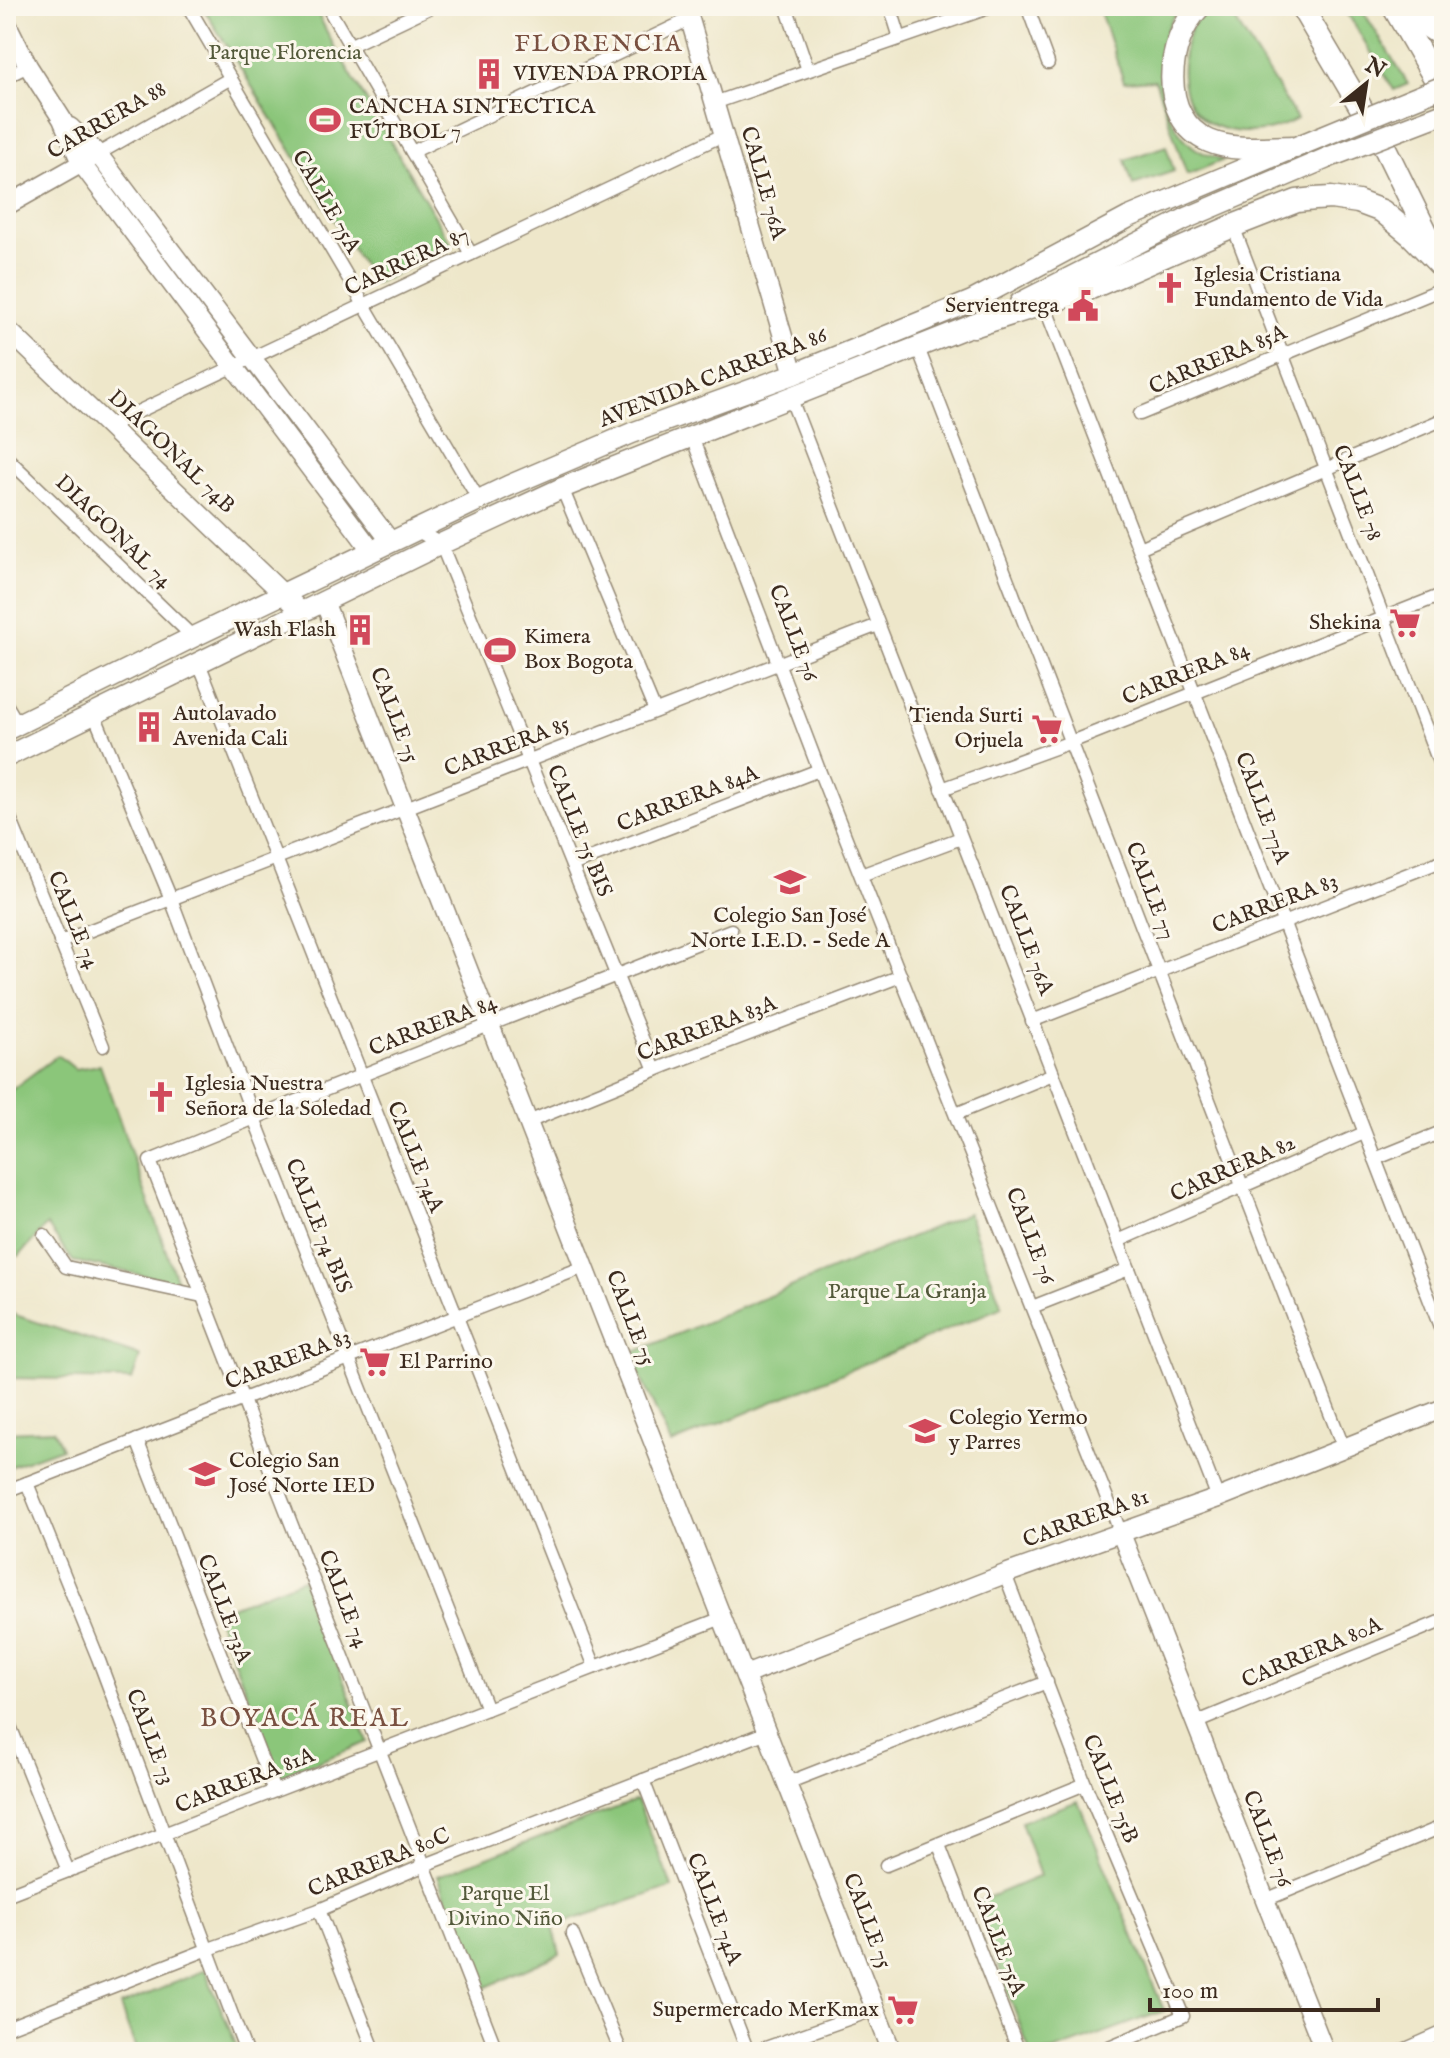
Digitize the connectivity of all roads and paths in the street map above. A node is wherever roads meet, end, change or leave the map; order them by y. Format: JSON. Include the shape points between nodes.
{"nodes":[{"id":1,"x":188,"y":6,"type":"edge"},
{"id":2,"x":327,"y":6,"type":"edge"},
{"id":3,"x":433,"y":6,"type":"edge"},
{"id":4,"x":786,"y":6,"type":"edge"},
{"id":5,"x":890,"y":6,"type":"edge"},
{"id":6,"x":994,"y":6,"type":"edge"},
{"id":7,"x":1027,"y":6,"type":"edge"},
{"id":8,"x":1200,"y":6,"type":"edge"},
{"id":9,"x":1283,"y":6,"type":"edge"},
{"id":10,"x":1301,"y":6,"type":"edge"},
{"id":11,"x":1393,"y":6,"type":"edge"},
{"id":12,"x":1410,"y":6,"type":"edge"},
{"id":13,"x":688,"y":12,"type":"edge"},
{"id":14,"x":6,"y":22,"type":"edge"},
{"id":15,"x":1444,"y":37,"type":"edge"},
{"id":16,"x":900,"y":38,"type":"junction"},
{"id":17,"x":1324,"y":42,"type":"junction"},
{"id":18,"x":349,"y":46,"type":"junction"},
{"id":19,"x":1048,"y":63,"type":"dead end"},
{"id":20,"x":28,"y":66,"type":"junction"},
{"id":21,"x":808,"y":70,"type":"junction"},
{"id":22,"x":6,"y":77,"type":"edge"},
{"id":23,"x":231,"y":78,"type":"junction"},
{"id":24,"x":1444,"y":86,"type":"edge"},
{"id":25,"x":1444,"y":94,"type":"edge"},
{"id":26,"x":714,"y":103,"type":"junction"},
{"id":27,"x":1444,"y":113,"type":"edge"},
{"id":28,"x":62,"y":119,"type":"junction"},
{"id":29,"x":723,"y":135,"type":"junction"},
{"id":30,"x":1296,"y":147,"type":"junction"},
{"id":31,"x":412,"y":152,"type":"junction"},
{"id":32,"x":98,"y":154,"type":"junction"},
{"id":33,"x":81,"y":163,"type":"junction"},
{"id":34,"x":6,"y":206,"type":"edge"},
{"id":35,"x":1233,"y":226,"type":"junction"},
{"id":36,"x":471,"y":254,"type":"junction"},
{"id":37,"x":1444,"y":269,"type":"edge"},
{"id":38,"x":1444,"y":288,"type":"edge"},
{"id":39,"x":1042,"y":299,"type":"junction"},
{"id":40,"x":364,"y":305,"type":"junction"},
{"id":41,"x":973,"y":326,"type":"joint"},
{"id":42,"x":6,"y":328,"type":"edge"},
{"id":43,"x":918,"y":348,"type":"junction"},
{"id":44,"x":1283,"y":355,"type":"junction"},
{"id":45,"x":252,"y":357,"type":"junction"},
{"id":46,"x":234,"y":366,"type":"junction"},
{"id":47,"x":794,"y":374,"type":"junction"},
{"id":48,"x":791,"y":399,"type":"junction"},
{"id":49,"x":1140,"y":414,"type":"dead end"},
{"id":50,"x":1444,"y":419,"type":"edge"},
{"id":51,"x":108,"y":426,"type":"junction"},
{"id":52,"x":692,"y":437,"type":"junction"},
{"id":53,"x":6,"y":457,"type":"edge"},
{"id":54,"x":1326,"y":469,"type":"junction"},
{"id":55,"x":562,"y":488,"type":"junction"},
{"id":56,"x":479,"y":500,"type":"junction"},
{"id":57,"x":416,"y":530,"type":"junction"},
{"id":58,"x":391,"y":542,"type":"junction"},
{"id":59,"x":441,"y":544,"type":"junction"},
{"id":60,"x":1139,"y":548,"type":"junction"},
{"id":61,"x":372,"y":551,"type":"junction"},
{"id":62,"x":283,"y":594,"type":"junction"},
{"id":63,"x":1444,"y":594,"type":"edge"},
{"id":64,"x":324,"y":601,"type":"junction"},
{"id":65,"x":302,"y":612,"type":"junction"},
{"id":66,"x":1384,"y":617,"type":"junction"},
{"id":67,"x":878,"y":625,"type":"junction"},
{"id":68,"x":193,"y":637,"type":"junction"},
{"id":69,"x":199,"y":663,"type":"junction"},
{"id":70,"x":779,"y":663,"type":"junction"},
{"id":71,"x":1196,"y":691,"type":"junction"},
{"id":72,"x":6,"y":704,"type":"edge"},
{"id":73,"x":655,"y":711,"type":"junction"},
{"id":74,"x":94,"y":714,"type":"junction"},
{"id":75,"x":12,"y":727,"type":"edge"},
{"id":76,"x":1071,"y":742,"type":"junction"},
{"id":77,"x":6,"y":757,"type":"edge"},
{"id":78,"x":529,"y":760,"type":"junction"},
{"id":79,"x":819,"y":770,"type":"junction"},
{"id":80,"x":1444,"y":775,"type":"edge"},
{"id":81,"x":942,"y":789,"type":"junction"},
{"id":82,"x":6,"y":808,"type":"edge"},
{"id":83,"x":405,"y":808,"type":"junction"},
{"id":84,"x":961,"y":838,"type":"junction"},
{"id":85,"x":277,"y":858,"type":"junction"},
{"id":86,"x":1444,"y":860,"type":"edge"},
{"id":87,"x":572,"y":865,"type":"junction"},
{"id":88,"x":861,"y":875,"type":"junction"},
{"id":89,"x":171,"y":899,"type":"junction"},
{"id":90,"x":1285,"y":922,"type":"junction"},
{"id":91,"x":731,"y":930,"type":"dead end"},
{"id":92,"x":60,"y":942,"type":"junction"},
{"id":93,"x":1159,"y":971,"type":"junction"},
{"id":94,"x":617,"y":976,"type":"junction"},
{"id":95,"x":901,"y":976,"type":"junction"},
{"id":96,"x":1032,"y":1021,"type":"junction"},
{"id":97,"x":490,"y":1027,"type":"junction"},
{"id":98,"x":103,"y":1046,"type":"dead end"},
{"id":99,"x":655,"y":1070,"type":"junction"},
{"id":100,"x":1053,"y":1074,"type":"junction"},
{"id":101,"x":361,"y":1075,"type":"junction"},
{"id":102,"x":956,"y":1114,"type":"junction"},
{"id":103,"x":254,"y":1118,"type":"junction"},
{"id":104,"x":528,"y":1122,"type":"junction"},
{"id":105,"x":1444,"y":1131,"type":"edge"},
{"id":106,"x":1364,"y":1133,"type":"junction"},
{"id":107,"x":1375,"y":1159,"type":"junction"},
{"id":108,"x":150,"y":1161,"type":"joint"},
{"id":109,"x":1242,"y":1187,"type":"junction"},
{"id":110,"x":44,"y":1235,"type":"dead end"},
{"id":111,"x":1118,"y":1241,"type":"junction"},
{"id":112,"x":584,"y":1267,"type":"junction"},
{"id":113,"x":1129,"y":1269,"type":"junction"},
{"id":114,"x":202,"y":1296,"type":"junction"},
{"id":115,"x":1032,"y":1307,"type":"junction"},
{"id":116,"x":458,"y":1316,"type":"junction"},
{"id":117,"x":1444,"y":1337,"type":"edge"},
{"id":118,"x":349,"y":1358,"type":"junction"},
{"id":119,"x":243,"y":1399,"type":"junction"},
{"id":120,"x":1444,"y":1408,"type":"edge"},
{"id":121,"x":137,"y":1440,"type":"junction"},
{"id":122,"x":1344,"y":1449,"type":"junction"},
{"id":123,"x":27,"y":1483,"type":"junction"},
{"id":124,"x":6,"y":1491,"type":"edge"},
{"id":125,"x":1218,"y":1498,"type":"junction"},
{"id":126,"x":1120,"y":1531,"type":"junction"},
{"id":127,"x":1005,"y":1574,"type":"junction"},
{"id":128,"x":722,"y":1618,"type":"junction"},
{"id":129,"x":1444,"y":1620,"type":"edge"},
{"id":130,"x":595,"y":1667,"type":"junction"},
{"id":131,"x":745,"y":1675,"type":"junction"},
{"id":132,"x":1047,"y":1682,"type":"junction"},
{"id":133,"x":487,"y":1709,"type":"junction"},
{"id":134,"x":6,"y":1716,"type":"edge"},
{"id":135,"x":1195,"y":1723,"type":"junction"},
{"id":136,"x":767,"y":1732,"type":"junction"},
{"id":137,"x":380,"y":1750,"type":"junction"},
{"id":138,"x":643,"y":1780,"type":"junction"},
{"id":139,"x":787,"y":1783,"type":"junction"},
{"id":140,"x":1085,"y":1784,"type":"junction"},
{"id":141,"x":274,"y":1791,"type":"junction"},
{"id":142,"x":1444,"y":1826,"type":"edge"},
{"id":143,"x":165,"y":1833,"type":"junction"},
{"id":144,"x":939,"y":1845,"type":"junction"},
{"id":145,"x":425,"y":1865,"type":"junction"},
{"id":146,"x":886,"y":1865,"type":"dead end"},
{"id":147,"x":68,"y":1871,"type":"junction"},
{"id":148,"x":6,"y":1895,"type":"edge"},
{"id":149,"x":1265,"y":1900,"type":"junction"},
{"id":150,"x":319,"y":1910,"type":"junction"},
{"id":151,"x":572,"y":1933,"type":"dead end"},
{"id":152,"x":209,"y":1949,"type":"junction"},
{"id":153,"x":876,"y":2009,"type":"junction"},
{"id":154,"x":6,"y":2028,"type":"edge"},
{"id":155,"x":1444,"y":2032,"type":"edge"},
{"id":156,"x":246,"y":2052,"type":"edge"},
{"id":157,"x":375,"y":2052,"type":"edge"},
{"id":158,"x":497,"y":2052,"type":"edge"},
{"id":159,"x":621,"y":2052,"type":"edge"},
{"id":160,"x":748,"y":2052,"type":"edge"},
{"id":161,"x":754,"y":2052,"type":"edge"},
{"id":162,"x":892,"y":2052,"type":"edge"},
{"id":163,"x":1019,"y":2052,"type":"edge"},
{"id":164,"x":1097,"y":2052,"type":"edge"},
{"id":165,"x":1325,"y":2052,"type":"edge"},
{"id":166,"x":1399,"y":2052,"type":"edge"}],
"edges":[{"from":1,"to":23,"type":"street","name":"CALLE 75A"},
{"from":2,"to":18,"type":"street"},
{"from":3,"to":18,"type":"street"},
{"from":4,"to":21,"type":"street"},
{"from":5,"to":16,"type":"street"},
{"from":6,"to":16,"type":"street"},
{"from":7,"to":19,"type":"street"},
{"from":8,"to":30,"type":"highway","via":[[1183,27],[1172,59],[1174,89],[1191,128],[1212,142],[1239,147]]},
{"from":9,"to":17,"type":"highway"},
{"from":10,"to":17,"type":"highway"},
{"from":11,"to":25,"type":"highway"},
{"from":12,"to":15,"type":"highway"},
{"from":13,"to":26,"type":"street","name":"CALLE 76A"},
{"from":13,"to":31,"type":"street"},
{"from":14,"to":20,"type":"street"},
{"from":16,"to":21,"type":"street"},
{"from":17,"to":37,"type":"highway","via":[[1393,163]]},
{"from":18,"to":31,"type":"street"},
{"from":20,"to":22,"type":"street"},
{"from":20,"to":28,"type":"street"},
{"from":21,"to":26,"type":"street"},
{"from":23,"to":32,"type":"street","name":"CARRERA 88"},
{"from":23,"to":40,"type":"street","name":"CALLE 75A"},
{"from":24,"to":30,"type":"main road","name":"AVENIDA CARRERA 86","bridge":true},
{"from":26,"to":29,"type":"street","name":"CALLE 76A"},
{"from":27,"to":39,"type":"main road","bridge":true,"via":[[1187,218]]},
{"from":28,"to":32,"type":"street"},
{"from":28,"to":33,"type":"street"},
{"from":29,"to":36,"type":"street","name":"CARRERA 87"},
{"from":29,"to":47,"type":"street","name":"CALLE 76A"},
{"from":30,"to":47,"type":"main road","name":"AVENIDA CARRERA 86","via":[[1129,217],[972,301]]},
{"from":31,"to":36,"type":"street"},
{"from":32,"to":33,"type":"street","name":"CARRERA 88"},
{"from":32,"to":45,"type":"street"},
{"from":33,"to":34,"type":"street","name":"CARRERA 88"},
{"from":33,"to":46,"type":"street"},
{"from":35,"to":37,"type":"highway","via":[[1297,201],[1358,202],[1393,219]]},
{"from":35,"to":39,"type":"highway","via":[[1086,290]]},
{"from":35,"to":44,"type":"street","name":"CALLE 78"},
{"from":36,"to":40,"type":"street","name":"CARRERA 87"},
{"from":38,"to":44,"type":"street","name":"CARRERA 85A"},
{"from":39,"to":41,"type":"highway"},
{"from":39,"to":60,"type":"street","name":"CALLE 77A"},
{"from":40,"to":45,"type":"street","name":"CARRERA 87"},
{"from":40,"to":56,"type":"street","name":"CALLE 75A"},
{"from":41,"to":43,"type":"main road"},
{"from":42,"to":51,"type":"street","name":"DIAGONAL 74B"},
{"from":43,"to":48,"type":"main road"},
{"from":43,"to":76,"type":"street","name":"CALLE 77"},
{"from":44,"to":49,"type":"street","name":"CARRERA 85A"},
{"from":44,"to":54,"type":"street","name":"CALLE 78"},
{"from":45,"to":46,"type":"street","name":"CARRERA 87"},
{"from":45,"to":58,"type":"street"},
{"from":46,"to":51,"type":"street","name":"CARRERA 87"},
{"from":46,"to":61,"type":"street"},
{"from":47,"to":56,"type":"main road","name":"AVENIDA CARRERA 86","via":[[632,433]]},
{"from":48,"to":52,"type":"main road"},
{"from":48,"to":67,"type":"street","name":"CALLE 76A"},
{"from":50,"to":54,"type":"street"},
{"from":51,"to":62,"type":"street","name":"DIAGONAL 74B"},
{"from":52,"to":55,"type":"main road"},
{"from":52,"to":70,"type":"street","name":"CALLE 76"},
{"from":53,"to":68,"type":"street","name":"DIAGONAL 74"},
{"from":54,"to":60,"type":"street"},
{"from":54,"to":66,"type":"street","name":"CALLE 78"},
{"from":55,"to":59,"type":"main road"},
{"from":55,"to":73,"type":"street"},
{"from":56,"to":57,"type":"main road","name":"AVENIDA CARRERA 86"},
{"from":57,"to":58,"type":"main road","name":"AVENIDA CARRERA 86"},
{"from":57,"to":59,"type":"street"},
{"from":58,"to":61,"type":"main road","name":"AVENIDA CARRERA 86"},
{"from":59,"to":64,"type":"main road"},
{"from":59,"to":78,"type":"street","name":"CALLE 75 BIS"},
{"from":60,"to":71,"type":"street","name":"CALLE 77A"},
{"from":61,"to":62,"type":"main road","name":"AVENIDA CARRERA 86"},
{"from":62,"to":65,"type":"street","name":"DIAGONAL 74B"},
{"from":62,"to":68,"type":"main road","name":"AVENIDA CARRERA 86"},
{"from":63,"to":66,"type":"street","name":"CARRERA 84"},
{"from":64,"to":65,"type":"main road"},
{"from":64,"to":83,"type":"street","name":"CALLE 75"},
{"from":65,"to":69,"type":"main road"},
{"from":66,"to":71,"type":"street","name":"CARRERA 84"},
{"from":66,"to":80,"type":"street","name":"CALLE 78"},
{"from":67,"to":70,"type":"street","name":"CARRERA 85"},
{"from":67,"to":81,"type":"street","name":"CALLE 76A"},
{"from":68,"to":75,"type":"main road","name":"AVENIDA CARRERA 86"},
{"from":69,"to":74,"type":"main road"},
{"from":69,"to":85,"type":"street","name":"CALLE 74A"},
{"from":70,"to":73,"type":"street","name":"CARRERA 85"},
{"from":70,"to":79,"type":"street","name":"CALLE 76"},
{"from":71,"to":76,"type":"street","name":"CARRERA 84"},
{"from":71,"to":90,"type":"street","name":"CALLE 77A"},
{"from":72,"to":75,"type":"street"},
{"from":73,"to":78,"type":"street","name":"CARRERA 85"},
{"from":74,"to":77,"type":"main road"},
{"from":74,"to":89,"type":"street","name":"CALLE 74 BIS"},
{"from":76,"to":81,"type":"street","name":"CARRERA 84"},
{"from":76,"to":93,"type":"street","name":"CALLE 77"},
{"from":78,"to":83,"type":"street","name":"CARRERA 85"},
{"from":78,"to":87,"type":"street","name":"CALLE 75 BIS"},
{"from":79,"to":87,"type":"street","name":"CARRERA 84A"},
{"from":79,"to":88,"type":"street","name":"CALLE 76"},
{"from":81,"to":84,"type":"street","name":"CALLE 76A"},
{"from":82,"to":92,"type":"street","name":"CALLE 74"},
{"from":83,"to":85,"type":"street","name":"CARRERA 85"},
{"from":83,"to":97,"type":"street","name":"CALLE 75"},
{"from":84,"to":88,"type":"street"},
{"from":84,"to":96,"type":"street","name":"CALLE 76A"},
{"from":85,"to":89,"type":"street","name":"CARRERA 85"},
{"from":85,"to":101,"type":"street","name":"CALLE 74A"},
{"from":86,"to":90,"type":"street","name":"CARRERA 83"},
{"from":87,"to":94,"type":"street","name":"CALLE 75 BIS"},
{"from":88,"to":95,"type":"street","name":"CALLE 76"},
{"from":89,"to":92,"type":"street","name":"CARRERA 85"},
{"from":89,"to":103,"type":"street","name":"CALLE 74 BIS"},
{"from":90,"to":93,"type":"street","name":"CARRERA 83"},
{"from":90,"to":106,"type":"street","name":"CALLE 77A"},
{"from":91,"to":94,"type":"street","name":"CARRERA 84"},
{"from":92,"to":98,"type":"street","name":"CALLE 74"},
{"from":93,"to":96,"type":"street","name":"CARRERA 83"},
{"from":93,"to":109,"type":"street","name":"CALLE 77"},
{"from":94,"to":97,"type":"street","name":"CARRERA 84"},
{"from":94,"to":99,"type":"street","name":"CALLE 75 BIS"},
{"from":95,"to":99,"type":"street","name":"CARRERA 83A"},
{"from":95,"to":102,"type":"street","name":"CALLE 76"},
{"from":96,"to":100,"type":"street","name":"CALLE 76A"},
{"from":97,"to":101,"type":"street","name":"CARRERA 84"},
{"from":97,"to":104,"type":"street","name":"CALLE 75"},
{"from":99,"to":104,"type":"street","name":"CARRERA 83A"},
{"from":100,"to":102,"type":"street"},
{"from":100,"to":111,"type":"street","name":"CALLE 76A"},
{"from":101,"to":103,"type":"street","name":"CARRERA 84"},
{"from":101,"to":116,"type":"street","name":"CALLE 74A"},
{"from":102,"to":115,"type":"street","name":"CALLE 76"},
{"from":103,"to":108,"type":"street","name":"CARRERA 84"},
{"from":103,"to":118,"type":"street","name":"CALLE 74 BIS"},
{"from":104,"to":112,"type":"street","name":"CALLE 75"},
{"from":105,"to":107,"type":"street"},
{"from":106,"to":107,"type":"street","name":"CALLE 77A"},
{"from":106,"to":109,"type":"street","name":"CARRERA 82"},
{"from":107,"to":117,"type":"street","name":"CALLE 77A"},
{"from":108,"to":114,"type":"street","name":"CALLE 74"},
{"from":109,"to":111,"type":"street","name":"CARRERA 82"},
{"from":109,"to":122,"type":"street","name":"CALLE 77"},
{"from":110,"to":114,"type":"street","via":[[66,1267]]},
{"from":111,"to":113,"type":"street","name":"CALLE 76A"},
{"from":112,"to":116,"type":"street","name":"CARRERA 83"},
{"from":112,"to":128,"type":"street","name":"CALLE 75"},
{"from":113,"to":115,"type":"street"},
{"from":113,"to":125,"type":"street","name":"CALLE 76A"},
{"from":114,"to":119,"type":"street","name":"CALLE 74"},
{"from":115,"to":126,"type":"street","name":"CALLE 76"},
{"from":116,"to":118,"type":"street","name":"CARRERA 83"},
{"from":116,"to":130,"type":"street","name":"CALLE 74A"},
{"from":118,"to":119,"type":"street","name":"CARRERA 83"},
{"from":118,"to":133,"type":"street","name":"CALLE 74 BIS"},
{"from":119,"to":121,"type":"street","name":"CARRERA 83"},
{"from":119,"to":137,"type":"street","name":"CALLE 74"},
{"from":120,"to":122,"type":"street","name":"CARRERA 81"},
{"from":121,"to":123,"type":"street","name":"CARRERA 83"},
{"from":121,"to":141,"type":"street","name":"CALLE 73A"},
{"from":122,"to":125,"type":"street","name":"CARRERA 81"},
{"from":123,"to":124,"type":"street","name":"CARRERA 83"},
{"from":123,"to":143,"type":"street","name":"CALLE 73"},
{"from":125,"to":126,"type":"street","name":"CARRERA 81"},
{"from":126,"to":127,"type":"street","name":"CARRERA 81"},
{"from":126,"to":135,"type":"street","name":"CALLE 76"},
{"from":127,"to":131,"type":"street","name":"CARRERA 81"},
{"from":127,"to":132,"type":"street","name":"CALLE 75B"},
{"from":128,"to":130,"type":"street","name":"CARRERA 81A"},
{"from":128,"to":131,"type":"street","name":"CALLE 75"},
{"from":129,"to":135,"type":"street","name":"CARRERA 80A"},
{"from":130,"to":133,"type":"street","name":"CARRERA 81A"},
{"from":131,"to":136,"type":"street","name":"CALLE 75"},
{"from":132,"to":139,"type":"street"},
{"from":132,"to":140,"type":"street","name":"CALLE 75B"},
{"from":133,"to":137,"type":"street","name":"CARRERA 81A"},
{"from":134,"to":147,"type":"street"},
{"from":135,"to":149,"type":"street","name":"CALLE 76"},
{"from":136,"to":138,"type":"street","name":"CARRERA 80C"},
{"from":136,"to":139,"type":"street","name":"CALLE 75"},
{"from":137,"to":141,"type":"street","name":"CARRERA 81A"},
{"from":137,"to":145,"type":"street","name":"CALLE 74"},
{"from":138,"to":145,"type":"street","name":"CARRERA 80C"},
{"from":138,"to":160,"type":"street","name":"CALLE 74A"},
{"from":139,"to":153,"type":"street","name":"CALLE 75"},
{"from":140,"to":144,"type":"street"},
{"from":140,"to":164,"type":"street","name":"CALLE 75B","via":[[1183,2016]]},
{"from":141,"to":143,"type":"street","name":"CARRERA 81A"},
{"from":142,"to":149,"type":"street"},
{"from":143,"to":147,"type":"street","name":"CARRERA 81A"},
{"from":143,"to":152,"type":"street","name":"CALLE 73"},
{"from":144,"to":146,"type":"street"},
{"from":144,"to":163,"type":"street","name":"CALLE 75A"},
{"from":145,"to":150,"type":"street","name":"CARRERA 80C"},
{"from":145,"to":158,"type":"street","name":"CALLE 74"},
{"from":147,"to":148,"type":"street","name":"CARRERA 81A"},
{"from":149,"to":165,"type":"street","name":"CALLE 76"},
{"from":150,"to":152,"type":"street","name":"CARRERA 80C"},
{"from":150,"to":157,"type":"street"},
{"from":151,"to":159,"type":"street"},
{"from":152,"to":154,"type":"street","name":"CARRERA 80C"},
{"from":152,"to":156,"type":"street","name":"CALLE 73"},
{"from":153,"to":161,"type":"street"},
{"from":153,"to":162,"type":"street","name":"CALLE 75"},
{"from":155,"to":166,"type":"street"}]}
